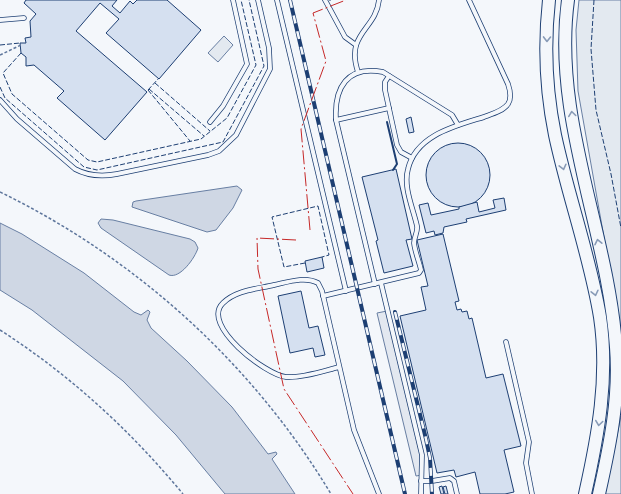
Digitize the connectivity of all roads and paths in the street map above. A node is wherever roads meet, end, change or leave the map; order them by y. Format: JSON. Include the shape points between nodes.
{"nodes":[{"id":1,"x":233,"y":0,"type":"edge"},
{"id":2,"x":258,"y":0,"type":"edge"},
{"id":3,"x":277,"y":0,"type":"edge"},
{"id":4,"x":325,"y":0,"type":"edge"},
{"id":5,"x":379,"y":0,"type":"edge"},
{"id":6,"x":469,"y":0,"type":"edge"},
{"id":7,"x":549,"y":0,"type":"edge"},
{"id":8,"x":568,"y":0,"type":"edge"},
{"id":9,"x":0,"y":17,"type":"edge"},
{"id":10,"x":24,"y":18,"type":"dead end"},
{"id":11,"x":0,"y":20,"type":"edge"},
{"id":12,"x":20,"y":45,"type":"dead end"},
{"id":13,"x":356,"y":45,"type":"junction"},
{"id":14,"x":0,"y":55,"type":"edge"},
{"id":15,"x":358,"y":72,"type":"junction"},
{"id":16,"x":389,"y":76,"type":"junction"},
{"id":17,"x":0,"y":100,"type":"edge"},
{"id":18,"x":389,"y":108,"type":"junction"},
{"id":19,"x":336,"y":120,"type":"junction"},
{"id":20,"x":210,"y":122,"type":"dead end"},
{"id":21,"x":458,"y":125,"type":"junction"},
{"id":22,"x":412,"y":158,"type":"junction"},
{"id":23,"x":0,"y":192,"type":"edge"},
{"id":24,"x":381,"y":283,"type":"junction"},
{"id":25,"x":375,"y":284,"type":"junction"},
{"id":26,"x":346,"y":291,"type":"junction"},
{"id":27,"x":323,"y":296,"type":"junction"},
{"id":28,"x":0,"y":330,"type":"edge"},
{"id":29,"x":506,"y":342,"type":"dead end"},
{"id":30,"x":339,"y":367,"type":"junction"},
{"id":31,"x":421,"y":481,"type":"junction"},
{"id":32,"x":183,"y":494,"type":"edge"},
{"id":33,"x":330,"y":494,"type":"edge"},
{"id":34,"x":379,"y":494,"type":"edge"},
{"id":35,"x":421,"y":494,"type":"edge"},
{"id":36,"x":457,"y":494,"type":"edge"},
{"id":37,"x":532,"y":494,"type":"edge"},
{"id":38,"x":586,"y":494,"type":"edge"},
{"id":39,"x":599,"y":494,"type":"edge"}],
"edges":[{"from":1,"to":20,"type":"lane","via":[[247,64],[223,106]]},
{"from":2,"to":17,"type":"lane","via":[[269,48],[270,69],[236,135],[219,150],[106,176],[84,174],[17,119]]},
{"from":3,"to":26,"type":"lane"},
{"from":4,"to":13,"type":"lane","via":[[345,36]]},
{"from":5,"to":13,"type":"lane","via":[[375,13]]},
{"from":6,"to":21,"type":"lane","via":[[503,71],[510,99],[508,104],[498,111]]},
{"from":7,"to":38,"type":"main road","one_way":true,"via":[[547,66],[551,110],[595,295],[602,338],[602,406]]},
{"from":39,"to":8,"type":"main road","one_way":true,"via":[[613,427],[617,387],[616,347],[612,313],[570,105],[566,53]]},
{"from":9,"to":11,"type":"lane"},
{"from":10,"to":11,"type":"lane"},
{"from":12,"to":14,"type":"path"},
{"from":13,"to":15,"type":"lane","via":[[354,56]]},
{"from":15,"to":16,"type":"lane","via":[[371,70]]},
{"from":15,"to":19,"type":"lane","via":[[350,76],[337,96]]},
{"from":16,"to":18,"type":"lane","via":[[385,86]]},
{"from":16,"to":21,"type":"lane","via":[[452,115]]},
{"from":18,"to":19,"type":"lane"},
{"from":18,"to":22,"type":"lane","via":[[398,149]]},
{"from":19,"to":25,"type":"lane"},
{"from":21,"to":22,"type":"lane","via":[[428,140],[419,147]]},
{"from":22,"to":24,"type":"lane","via":[[407,178],[417,226],[414,242],[421,270],[416,275]]},
{"from":23,"to":33,"type":"path","via":[[38,210],[97,247],[134,274],[198,329],[227,356],[284,424]]},
{"from":24,"to":25,"type":"lane"},
{"from":24,"to":31,"type":"lane","via":[[421,450]]},
{"from":25,"to":26,"type":"lane"},
{"from":26,"to":27,"type":"lane"},
{"from":27,"to":30,"type":"lane"},
{"from":27,"to":30,"type":"lane","via":[[318,283],[304,280],[244,291],[222,303],[219,309],[220,323],[230,339],[267,370],[277,375],[296,376]]},
{"from":28,"to":32,"type":"path","via":[[59,370],[98,404],[138,443]]},
{"from":29,"to":37,"type":"lane","via":[[529,442],[526,463]]},
{"from":30,"to":34,"type":"lane","via":[[356,438]]},
{"from":31,"to":35,"type":"lane"},
{"from":31,"to":36,"type":"lane","via":[[450,478],[455,483]]}]}
